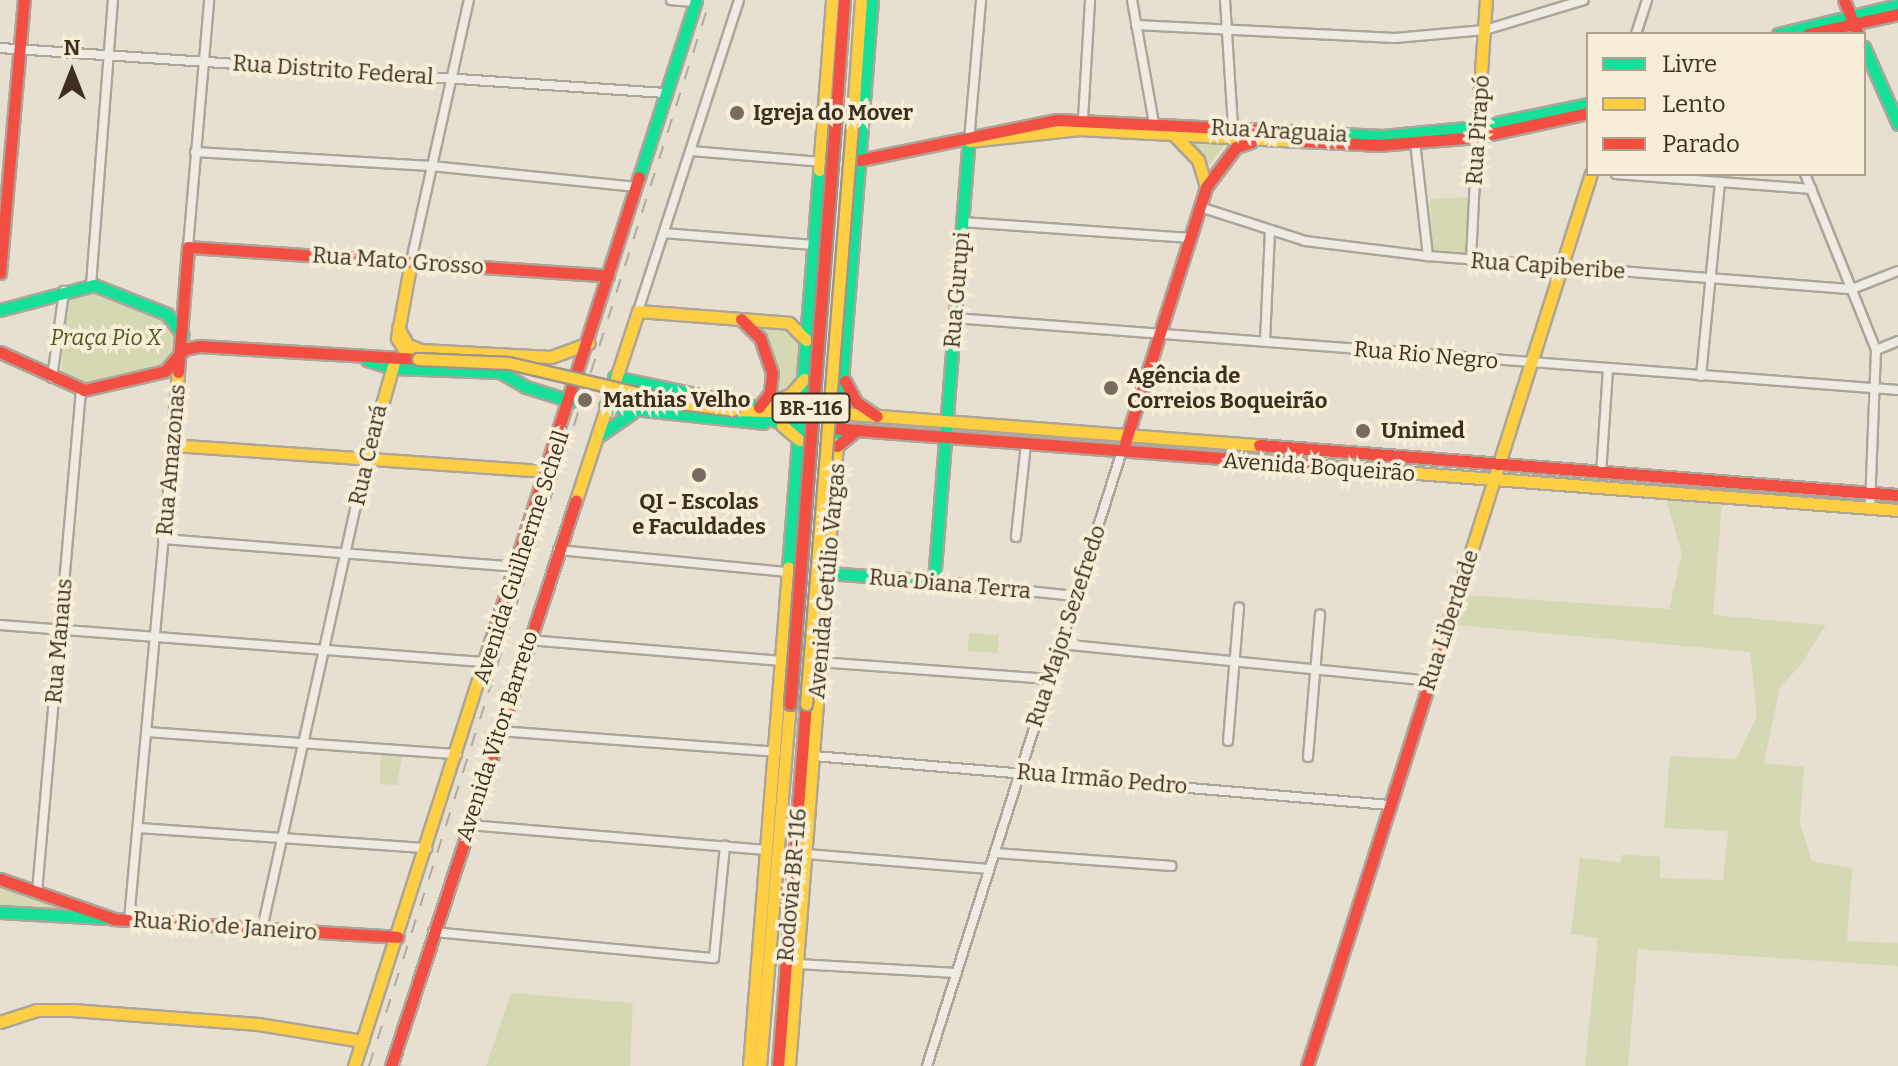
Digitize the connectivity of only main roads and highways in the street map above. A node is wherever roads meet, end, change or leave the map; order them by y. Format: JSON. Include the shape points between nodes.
{"nodes":[{"id":1,"x":24,"y":0,"type":"edge"},
{"id":2,"x":832,"y":0,"type":"edge"},
{"id":3,"x":844,"y":0,"type":"edge"},
{"id":4,"x":861,"y":0,"type":"edge"},
{"id":5,"x":872,"y":0,"type":"edge"},
{"id":6,"x":1486,"y":0,"type":"edge"},
{"id":7,"x":1844,"y":0,"type":"edge"},
{"id":8,"x":695,"y":1,"type":"edge"},
{"id":9,"x":1898,"y":5,"type":"edge"},
{"id":10,"x":1898,"y":14,"type":"edge"},
{"id":11,"x":1851,"y":17,"type":"junction"},
{"id":12,"x":1787,"y":32,"type":"edge"},
{"id":13,"x":1813,"y":32,"type":"edge"},
{"id":14,"x":1857,"y":32,"type":"edge"},
{"id":15,"x":1866,"y":52,"type":"edge"},
{"id":16,"x":1586,"y":105,"type":"edge"},
{"id":17,"x":1586,"y":113,"type":"edge"},
{"id":18,"x":1898,"y":124,"type":"edge"},
{"id":19,"x":1154,"y":127,"type":"junction"},
{"id":20,"x":1477,"y":132,"type":"junction"},
{"id":21,"x":1185,"y":134,"type":"junction"},
{"id":22,"x":1235,"y":138,"type":"junction"},
{"id":23,"x":969,"y":141,"type":"junction"},
{"id":24,"x":860,"y":160,"type":"junction"},
{"id":25,"x":1590,"y":176,"type":"edge"},
{"id":26,"x":1206,"y":187,"type":"junction"},
{"id":27,"x":188,"y":247,"type":"joint"},
{"id":28,"x":411,"y":261,"type":"junction"},
{"id":29,"x":0,"y":273,"type":"edge"},
{"id":30,"x":608,"y":276,"type":"junction"},
{"id":31,"x":0,"y":310,"type":"edge"},
{"id":32,"x":740,"y":318,"type":"junction"},
{"id":33,"x":398,"y":328,"type":"junction"},
{"id":34,"x":182,"y":333,"type":"junction"},
{"id":35,"x":589,"y":343,"type":"junction"},
{"id":36,"x":807,"y":344,"type":"junction"},
{"id":37,"x":205,"y":345,"type":"junction"},
{"id":38,"x":0,"y":352,"type":"edge"},
{"id":39,"x":181,"y":352,"type":"junction"},
{"id":40,"x":344,"y":353,"type":"junction"},
{"id":41,"x":414,"y":359,"type":"junction"},
{"id":42,"x":806,"y":361,"type":"junction"},
{"id":43,"x":843,"y":365,"type":"junction"},
{"id":44,"x":389,"y":367,"type":"junction"},
{"id":45,"x":618,"y":376,"type":"junction"},
{"id":46,"x":805,"y":376,"type":"junction"},
{"id":47,"x":571,"y":401,"type":"junction"},
{"id":48,"x":605,"y":406,"type":"junction"},
{"id":49,"x":759,"y":408,"type":"junction"},
{"id":50,"x":738,"y":410,"type":"junction"},
{"id":51,"x":802,"y":411,"type":"junction"},
{"id":52,"x":633,"y":413,"type":"junction"},
{"id":53,"x":840,"y":413,"type":"junction"},
{"id":54,"x":877,"y":416,"type":"junction"},
{"id":55,"x":946,"y":423,"type":"junction"},
{"id":56,"x":779,"y":424,"type":"junction"},
{"id":57,"x":801,"y":426,"type":"junction"},
{"id":58,"x":839,"y":429,"type":"junction"},
{"id":59,"x":857,"y":430,"type":"junction"},
{"id":60,"x":944,"y":437,"type":"junction"},
{"id":61,"x":1127,"y":437,"type":"junction"},
{"id":62,"x":800,"y":443,"type":"junction"},
{"id":63,"x":593,"y":444,"type":"junction"},
{"id":64,"x":837,"y":446,"type":"junction"},
{"id":65,"x":1122,"y":451,"type":"junction"},
{"id":66,"x":367,"y":457,"type":"junction"},
{"id":67,"x":1497,"y":467,"type":"junction"},
{"id":68,"x":547,"y":471,"type":"junction"},
{"id":69,"x":797,"y":476,"type":"junction"},
{"id":70,"x":835,"y":479,"type":"junction"},
{"id":71,"x":1493,"y":480,"type":"junction"},
{"id":72,"x":1898,"y":495,"type":"edge"},
{"id":73,"x":1898,"y":510,"type":"edge"},
{"id":74,"x":826,"y":573,"type":"junction"},
{"id":75,"x":934,"y":581,"type":"joint"},
{"id":76,"x":0,"y":879,"type":"edge"},
{"id":77,"x":57,"y":899,"type":"junction"},
{"id":78,"x":0,"y":912,"type":"edge"},
{"id":79,"x":67,"y":917,"type":"junction"},
{"id":80,"x":114,"y":919,"type":"junction"},
{"id":81,"x":397,"y":937,"type":"junction"},
{"id":82,"x":753,"y":1021,"type":"junction"},
{"id":83,"x":0,"y":1022,"type":"edge"},
{"id":84,"x":791,"y":1025,"type":"junction"},
{"id":85,"x":363,"y":1041,"type":"junction"},
{"id":86,"x":354,"y":1066,"type":"edge"},
{"id":87,"x":391,"y":1066,"type":"edge"},
{"id":88,"x":749,"y":1066,"type":"edge"},
{"id":89,"x":759,"y":1066,"type":"edge"},
{"id":90,"x":779,"y":1066,"type":"edge"},
{"id":91,"x":789,"y":1066,"type":"edge"},
{"id":92,"x":1307,"y":1066,"type":"edge"}],
"edges":[{"from":1,"to":29,"type":"main road"},
{"from":2,"to":36,"type":"main road","name":"Avenida Getúlio Vargas"},
{"from":3,"to":89,"type":"main road","name":"Rodovia BR-116","number":"BR-116","bridge":true},
{"from":4,"to":90,"type":"main road","name":"Rodovia BR-116","number":"BR-116","bridge":true},
{"from":5,"to":24,"type":"main road","name":"Avenida Getúlio Vargas"},
{"from":6,"to":20,"type":"main road","name":"Rua Pirapó"},
{"from":7,"to":11,"type":"main road"},
{"from":8,"to":30,"type":"main road","name":"Avenida Guilherme Schell"},
{"from":9,"to":11,"type":"main road"},
{"from":10,"to":11,"type":"main road"},
{"from":11,"to":12,"type":"main road"},
{"from":11,"to":13,"type":"main road"},
{"from":11,"to":14,"type":"main road"},
{"from":15,"to":18,"type":"main road"},
{"from":16,"to":20,"type":"main road","name":"Rua Araguaia"},
{"from":17,"to":20,"type":"main road","name":"Rua Araguaia"},
{"from":19,"to":21,"type":"main road","name":"Rua Araguaia"},
{"from":19,"to":21,"type":"main road","name":"Rua Araguaia"},
{"from":19,"to":23,"type":"main road","name":"Rua Araguaia"},
{"from":19,"to":23,"type":"main road","name":"Rua Araguaia","via":[[1083,119]]},
{"from":20,"to":22,"type":"main road","name":"Rua Araguaia"},
{"from":20,"to":22,"type":"main road","name":"Rua Araguaia","via":[[1415,142]]},
{"from":21,"to":22,"type":"main road","name":"Rua Araguaia"},
{"from":21,"to":26,"type":"main road"},
{"from":22,"to":26,"type":"main road","name":"Rua Major Sezefredo"},
{"from":23,"to":24,"type":"main road","name":"Rua Araguaia"},
{"from":23,"to":55,"type":"main road","name":"Rua Gurupi"},
{"from":24,"to":43,"type":"main road","name":"Avenida Getúlio Vargas"},
{"from":25,"to":67,"type":"main road","name":"Rua Liberdade"},
{"from":26,"to":61,"type":"main road","name":"Rua Major Sezefredo"},
{"from":27,"to":28,"type":"main road","name":"Rua Mato Grosso"},
{"from":27,"to":34,"type":"main road","name":"Rua Amazonas"},
{"from":28,"to":30,"type":"main road","name":"Rua Mato Grosso"},
{"from":28,"to":33,"type":"main road"},
{"from":30,"to":35,"type":"main road","name":"Avenida Guilherme Schell"},
{"from":31,"to":34,"type":"main road","via":[[91,285],[167,314]]},
{"from":32,"to":36,"type":"main road","via":[[795,325]]},
{"from":32,"to":45,"type":"main road","via":[[638,311]]},
{"from":32,"to":49,"type":"main road","via":[[760,338],[772,373],[770,393]]},
{"from":33,"to":35,"type":"main road","via":[[405,342],[421,350],[551,357]]},
{"from":33,"to":41,"type":"main road","via":[[398,345]]},
{"from":34,"to":37,"type":"main road"},
{"from":34,"to":39,"type":"main road","name":"Rua Amazonas"},
{"from":35,"to":47,"type":"main road","name":"Avenida Guilherme Schell"},
{"from":36,"to":42,"type":"main road","name":"Avenida Getúlio Vargas"},
{"from":37,"to":39,"type":"main road"},
{"from":37,"to":40,"type":"main road"},
{"from":38,"to":39,"type":"main road","via":[[81,390],[165,371]]},
{"from":39,"to":66,"type":"main road","name":"Rua Amazonas","via":[[172,445]]},
{"from":40,"to":41,"type":"main road","name":"Avenida Boqueirão"},
{"from":40,"to":44,"type":"main road"},
{"from":41,"to":44,"type":"main road"},
{"from":41,"to":50,"type":"main road","name":"Avenida Boqueirão","bridge":true,"via":[[509,363],[680,403]]},
{"from":42,"to":43,"type":"main road","via":[[820,377]]},
{"from":42,"to":46,"type":"main road","name":"Avenida Getúlio Vargas"},
{"from":43,"to":53,"type":"main road","name":"Avenida Getúlio Vargas"},
{"from":43,"to":54,"type":"main road","via":[[850,394]]},
{"from":44,"to":47,"type":"main road","via":[[500,372],[526,387]]},
{"from":44,"to":66,"type":"main road","name":"Rua Ceará"},
{"from":45,"to":48,"type":"main road","name":"Avenida Vitor Barreto"},
{"from":45,"to":49,"type":"main road"},
{"from":46,"to":49,"type":"main road","via":[[791,394]]},
{"from":46,"to":51,"type":"main road","name":"Avenida Getúlio Vargas"},
{"from":47,"to":68,"type":"main road","name":"Avenida Guilherme Schell"},
{"from":48,"to":52,"type":"main road"},
{"from":48,"to":63,"type":"main road","name":"Avenida Vitor Barreto"},
{"from":49,"to":50,"type":"main road","name":"Avenida Boqueirão"},
{"from":49,"to":51,"type":"main road","name":"Avenida Boqueirão"},
{"from":50,"to":56,"type":"main road","name":"Avenida Boqueirão"},
{"from":51,"to":53,"type":"main road","name":"Avenida Boqueirão"},
{"from":51,"to":57,"type":"main road","name":"Avenida Getúlio Vargas"},
{"from":52,"to":56,"type":"main road"},
{"from":52,"to":63,"type":"main road","via":[[609,425]]},
{"from":53,"to":54,"type":"main road","name":"Avenida Boqueirão"},
{"from":53,"to":58,"type":"main road","name":"Avenida Getúlio Vargas"},
{"from":54,"to":55,"type":"main road","name":"Avenida Boqueirão"},
{"from":55,"to":60,"type":"main road","name":"Rua Gurupi"},
{"from":55,"to":61,"type":"main road","name":"Avenida Boqueirão"},
{"from":56,"to":57,"type":"main road","name":"Avenida Boqueirão"},
{"from":56,"to":62,"type":"main road","via":[[797,432]]},
{"from":57,"to":58,"type":"main road","name":"Avenida Boqueirão"},
{"from":57,"to":62,"type":"main road","name":"Avenida Getúlio Vargas"},
{"from":58,"to":59,"type":"main road","name":"Avenida Boqueirão"},
{"from":58,"to":64,"type":"main road","name":"Avenida Getúlio Vargas"},
{"from":59,"to":60,"type":"main road","name":"Avenida Boqueirão"},
{"from":59,"to":64,"type":"main road"},
{"from":60,"to":65,"type":"main road","name":"Avenida Boqueirão"},
{"from":60,"to":75,"type":"main road","name":"Rua Gurupi"},
{"from":61,"to":65,"type":"main road","name":"Rua Major Sezefredo"},
{"from":61,"to":67,"type":"main road","name":"Avenida Boqueirão"},
{"from":62,"to":69,"type":"main road","name":"Avenida Getúlio Vargas"},
{"from":63,"to":87,"type":"main road","name":"Avenida Vitor Barreto"},
{"from":64,"to":70,"type":"main road","name":"Avenida Getúlio Vargas"},
{"from":65,"to":71,"type":"main road","name":"Avenida Boqueirão"},
{"from":66,"to":68,"type":"main road"},
{"from":67,"to":71,"type":"main road","name":"Rua Liberdade"},
{"from":67,"to":72,"type":"main road","name":"Avenida Boqueirão"},
{"from":68,"to":81,"type":"main road","name":"Avenida Guilherme Schell"},
{"from":69,"to":70,"type":"main road","via":[[820,463]]},
{"from":69,"to":82,"type":"main road","name":"Avenida Getúlio Vargas"},
{"from":70,"to":74,"type":"main road","name":"Avenida Getúlio Vargas"},
{"from":71,"to":73,"type":"main road","name":"Avenida Boqueirão"},
{"from":71,"to":92,"type":"main road","name":"Rua Liberdade"},
{"from":74,"to":75,"type":"main road","name":"Rua Diana Terra"},
{"from":74,"to":84,"type":"main road","name":"Avenida Getúlio Vargas"},
{"from":76,"to":77,"type":"main road","name":"Rua Rio de Janeiro"},
{"from":77,"to":79,"type":"main road","via":[[68,909]]},
{"from":77,"to":80,"type":"main road","name":"Rua Rio de Janeiro"},
{"from":78,"to":79,"type":"main road"},
{"from":79,"to":80,"type":"main road"},
{"from":80,"to":81,"type":"main road","name":"Rua Rio de Janeiro"},
{"from":81,"to":85,"type":"main road","name":"Avenida Guilherme Schell"},
{"from":82,"to":88,"type":"main road","name":"Avenida Getúlio Vargas"},
{"from":82,"to":89,"type":"main road","number":"BR-116"},
{"from":83,"to":85,"type":"main road","via":[[36,1010],[72,1010],[258,1024]]},
{"from":84,"to":90,"type":"main road","number":"BR-116"},
{"from":84,"to":91,"type":"main road","name":"Avenida Getúlio Vargas"},
{"from":85,"to":86,"type":"main road","name":"Avenida Guilherme Schell"}]}
